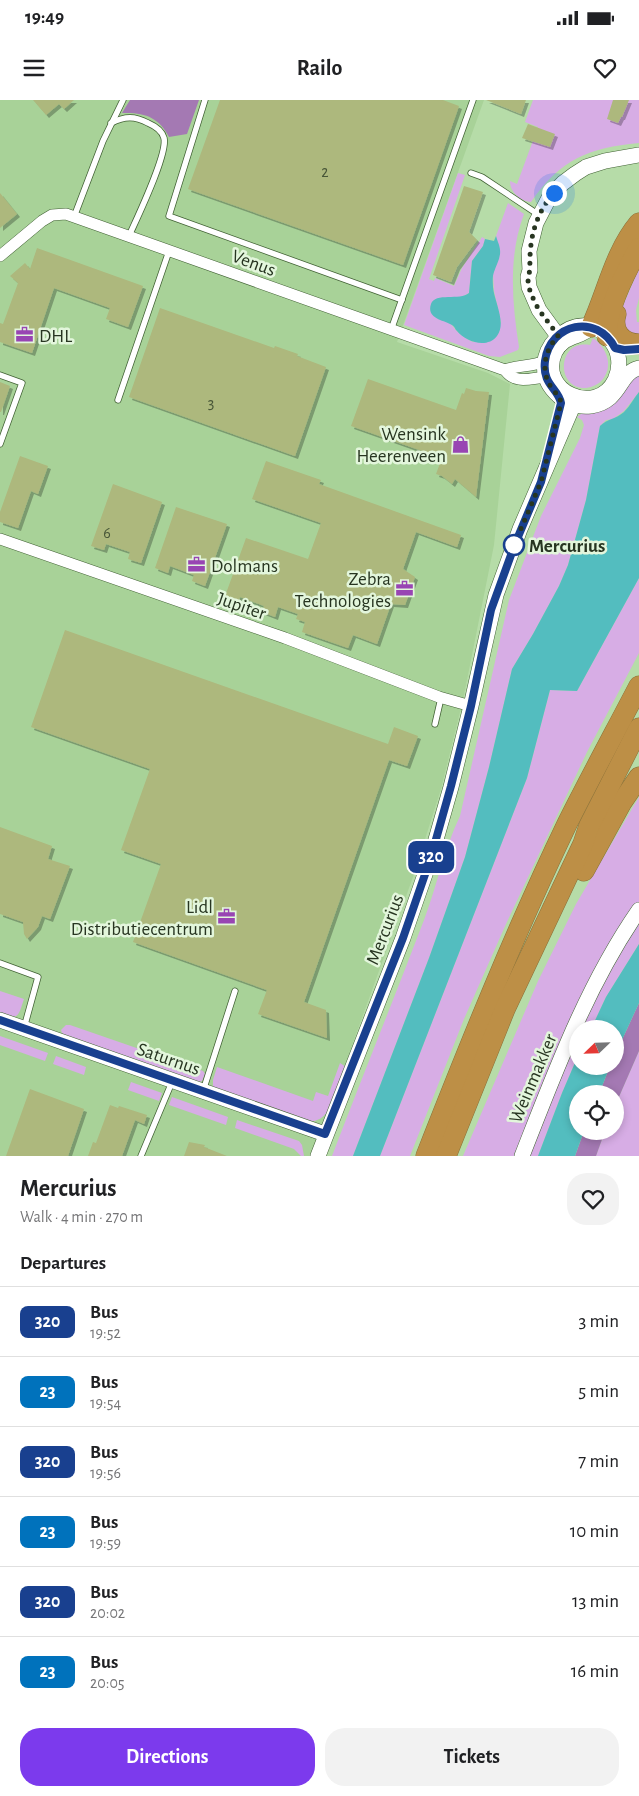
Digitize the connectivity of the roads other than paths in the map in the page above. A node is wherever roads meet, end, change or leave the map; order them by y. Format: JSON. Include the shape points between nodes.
{"nodes":[{"id":1,"x":123,"y":100,"type":"edge"},
{"id":2,"x":206,"y":100,"type":"edge"},
{"id":3,"x":473,"y":100,"type":"edge"},
{"id":4,"x":112,"y":123,"type":"junction"},
{"id":5,"x":639,"y":155,"type":"edge"},
{"id":6,"x":471,"y":173,"type":"dead end"},
{"id":7,"x":539,"y":215,"type":"junction"},
{"id":8,"x":74,"y":217,"type":"junction"},
{"id":9,"x":639,"y":223,"type":"edge"},
{"id":10,"x":129,"y":236,"type":"junction"},
{"id":11,"x":639,"y":248,"type":"edge"},
{"id":12,"x":169,"y":251,"type":"junction"},
{"id":13,"x":0,"y":256,"type":"edge"},
{"id":14,"x":530,"y":270,"type":"junction"},
{"id":15,"x":620,"y":287,"type":"junction"},
{"id":16,"x":402,"y":300,"type":"junction"},
{"id":17,"x":391,"y":330,"type":"junction"},
{"id":18,"x":596,"y":334,"type":"junction"},
{"id":19,"x":559,"y":341,"type":"junction"},
{"id":20,"x":639,"y":344,"type":"edge"},
{"id":21,"x":639,"y":350,"type":"edge"},
{"id":22,"x":545,"y":360,"type":"junction"},
{"id":23,"x":639,"y":360,"type":"edge"},
{"id":24,"x":639,"y":368,"type":"edge"},
{"id":25,"x":505,"y":370,"type":"junction"},
{"id":26,"x":621,"y":374,"type":"junction"},
{"id":27,"x":0,"y":376,"type":"edge"},
{"id":28,"x":550,"y":377,"type":"junction"},
{"id":29,"x":560,"y":398,"type":"junction"},
{"id":30,"x":118,"y":400,"type":"dead end"},
{"id":31,"x":580,"y":402,"type":"junction"},
{"id":32,"x":0,"y":444,"type":"edge"},
{"id":33,"x":541,"y":482,"type":"junction"},
{"id":34,"x":0,"y":539,"type":"edge"},
{"id":35,"x":639,"y":686,"type":"edge"},
{"id":36,"x":441,"y":698,"type":"junction"},
{"id":37,"x":471,"y":706,"type":"junction"},
{"id":38,"x":435,"y":724,"type":"dead end"},
{"id":39,"x":639,"y":728,"type":"edge"},
{"id":40,"x":639,"y":777,"type":"edge"},
{"id":41,"x":639,"y":910,"type":"edge"},
{"id":42,"x":0,"y":963,"type":"edge"},
{"id":43,"x":235,"y":991,"type":"dead end"},
{"id":44,"x":505,"y":1009,"type":"junction"},
{"id":45,"x":0,"y":1020,"type":"edge"},
{"id":46,"x":24,"y":1028,"type":"junction"},
{"id":47,"x":172,"y":1080,"type":"junction"},
{"id":48,"x":203,"y":1091,"type":"junction"},
{"id":49,"x":325,"y":1134,"type":"junction"},
{"id":50,"x":141,"y":1156,"type":"edge"},
{"id":51,"x":318,"y":1156,"type":"edge"},
{"id":52,"x":426,"y":1156,"type":"edge"},
{"id":53,"x":446,"y":1156,"type":"edge"},
{"id":54,"x":522,"y":1156,"type":"edge"}],
"edges":[{"from":1,"to":4,"type":"lane"},
{"from":2,"to":16,"type":"lane","via":[[169,216]]},
{"from":3,"to":16,"type":"lane"},
{"from":4,"to":8,"type":"lane"},
{"from":4,"to":10,"type":"lane","via":[[127,117],[143,120],[161,131],[164,140],[163,154]]},
{"from":5,"to":7,"type":"main road","via":[[605,160],[581,170],[558,187]]},
{"from":6,"to":7,"type":"lane"},
{"from":7,"to":14,"type":"main road","via":[[530,243]]},
{"from":8,"to":10,"type":"street","name":"Venus"},
{"from":8,"to":13,"type":"street","name":"Venus","via":[[52,215]]},
{"from":9,"to":18,"type":"highway","via":[[622,249]]},
{"from":10,"to":12,"type":"street","name":"Venus"},
{"from":11,"to":15,"type":"highway"},
{"from":12,"to":17,"type":"street","name":"Venus"},
{"from":12,"to":30,"type":"lane"},
{"from":14,"to":18,"type":"main road","via":[[550,313],[561,323]]},
{"from":14,"to":19,"type":"main road","via":[[528,277],[534,299]]},
{"from":15,"to":18,"type":"highway","via":[[607,324]]},
{"from":15,"to":20,"type":"highway","via":[[620,305],[615,322],[617,332],[622,340]]},
{"from":16,"to":17,"type":"lane"},
{"from":17,"to":25,"type":"street","name":"Venus"},
{"from":18,"to":19,"type":"main road","via":[[585,333]]},
{"from":18,"to":21,"type":"main road"},
{"from":18,"to":26,"type":"main road"},
{"from":19,"to":22,"type":"main road","via":[[549,348]]},
{"from":19,"to":28,"type":"main road"},
{"from":22,"to":25,"type":"street","name":"Venus"},
{"from":22,"to":28,"type":"main road"},
{"from":23,"to":26,"type":"main road","via":[[622,365]]},
{"from":24,"to":26,"type":"main road"},
{"from":25,"to":28,"type":"street","name":"Venus","via":[[518,380]]},
{"from":26,"to":31,"type":"main road","via":[[605,392]]},
{"from":27,"to":32,"type":"lane","via":[[22,383]]},
{"from":28,"to":29,"type":"main road","via":[[552,388]]},
{"from":28,"to":31,"type":"main road"},
{"from":29,"to":31,"type":"main road"},
{"from":29,"to":33,"type":"main road","name":"Mercurius"},
{"from":31,"to":33,"type":"main road","name":"Mercurius","via":[[572,408]]},
{"from":33,"to":37,"type":"main road","name":"Mercurius","via":[[496,595]]},
{"from":34,"to":36,"type":"street","name":"Jupiter","via":[[284,638]]},
{"from":35,"to":52,"type":"highway","via":[[567,824],[514,940]]},
{"from":36,"to":37,"type":"street","name":"Jupiter"},
{"from":36,"to":38,"type":"lane"},
{"from":37,"to":49,"type":"main road","name":"Mercurius","via":[[431,857],[403,938]]},
{"from":39,"to":44,"type":"highway","via":[[589,826]]},
{"from":40,"to":44,"type":"highway","via":[[588,862],[534,965]]},
{"from":41,"to":54,"type":"main road","name":"Weinmakker","via":[[586,1002]]},
{"from":42,"to":46,"type":"lane","via":[[38,977]]},
{"from":43,"to":48,"type":"lane"},
{"from":44,"to":53,"type":"highway"},
{"from":45,"to":46,"type":"main road","name":"Saturnus"},
{"from":46,"to":47,"type":"main road","name":"Saturnus"},
{"from":47,"to":48,"type":"main road","name":"Saturnus"},
{"from":47,"to":50,"type":"lane"},
{"from":48,"to":49,"type":"main road","name":"Saturnus"},
{"from":49,"to":51,"type":"main road","name":"Mercurius"}]}
